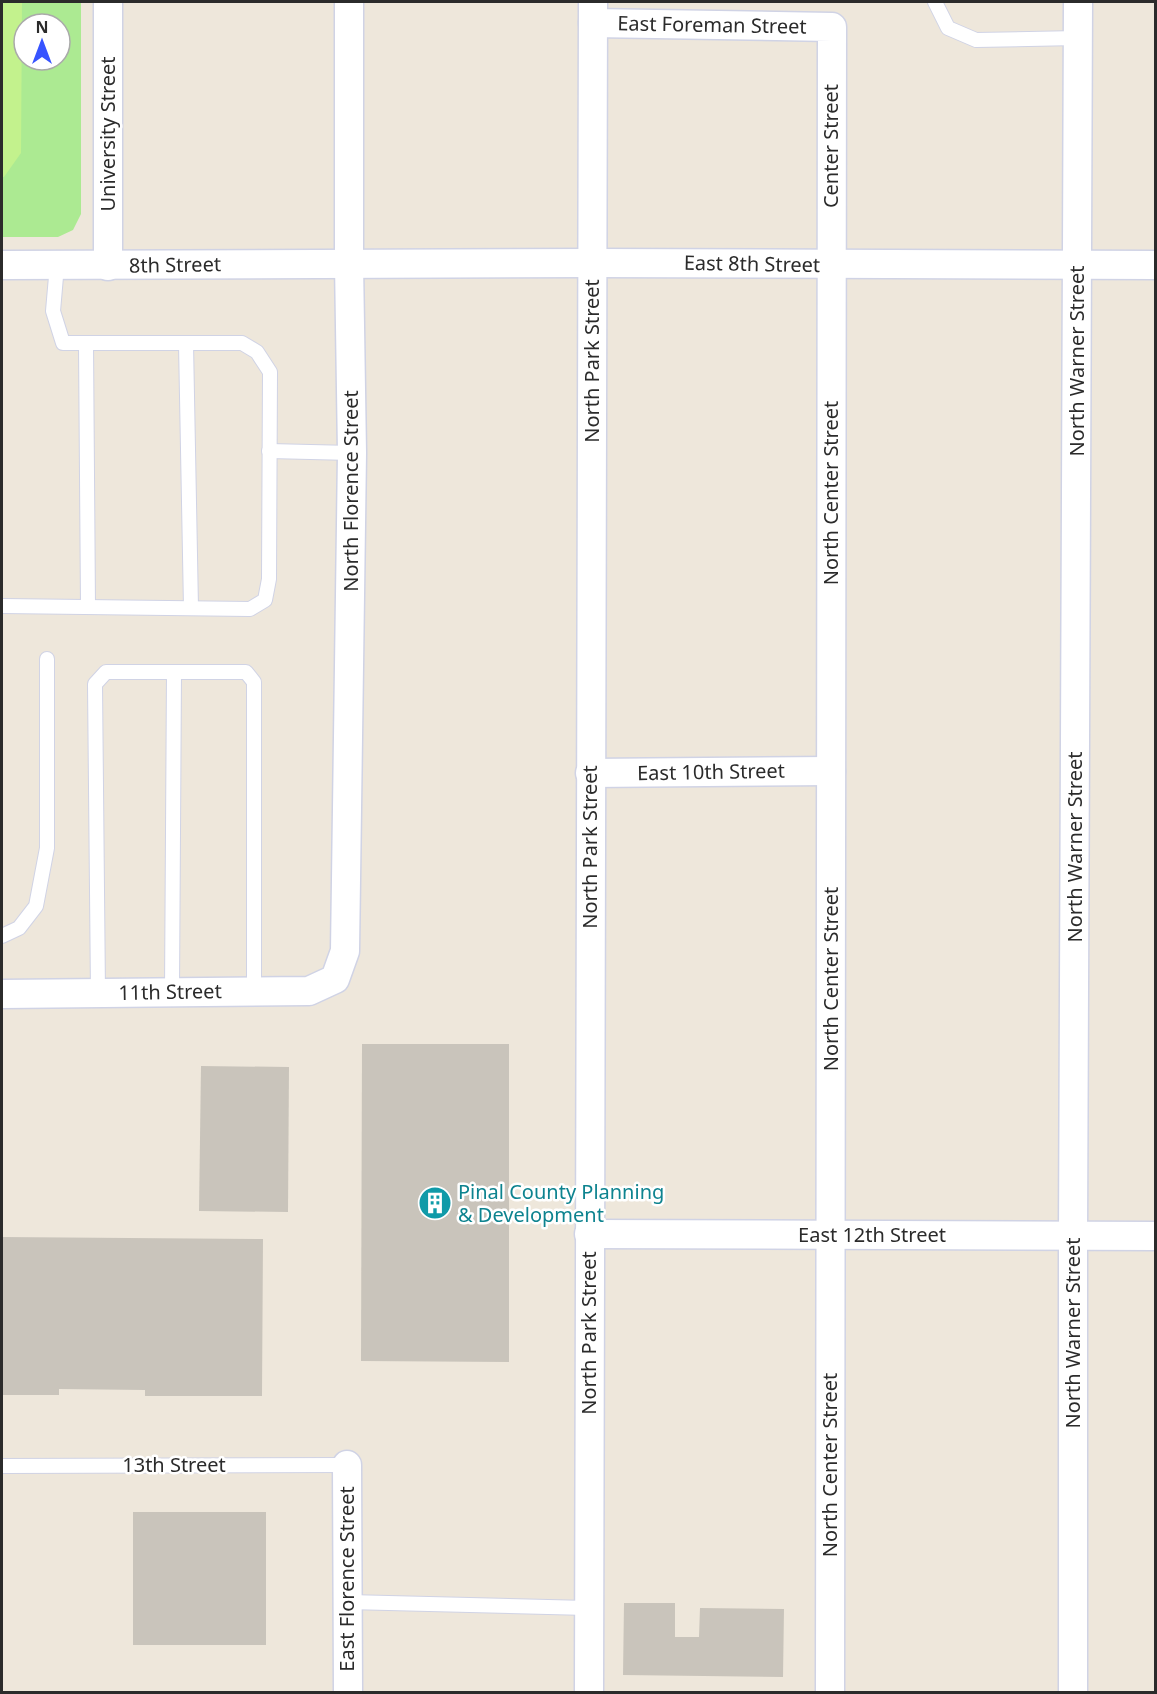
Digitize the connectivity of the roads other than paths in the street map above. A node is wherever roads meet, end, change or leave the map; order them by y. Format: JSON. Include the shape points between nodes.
{"nodes":[{"id":1,"x":108,"y":2,"type":"edge"},
{"id":2,"x":349,"y":2,"type":"edge"},
{"id":3,"x":935,"y":2,"type":"edge"},
{"id":4,"x":1078,"y":2,"type":"edge"},
{"id":5,"x":593,"y":12,"type":"edge"},
{"id":6,"x":832,"y":27,"type":"joint"},
{"id":7,"x":1078,"y":39,"type":"junction"},
{"id":8,"x":349,"y":263,"type":"junction"},
{"id":9,"x":592,"y":263,"type":"junction"},
{"id":10,"x":2,"y":265,"type":"edge"},
{"id":11,"x":57,"y":265,"type":"junction"},
{"id":12,"x":831,"y":265,"type":"junction"},
{"id":13,"x":1077,"y":265,"type":"junction"},
{"id":14,"x":1155,"y":265,"type":"edge"},
{"id":15,"x":108,"y":266,"type":"junction"},
{"id":16,"x":86,"y":343,"type":"junction"},
{"id":17,"x":186,"y":343,"type":"junction"},
{"id":18,"x":269,"y":451,"type":"junction"},
{"id":19,"x":352,"y":453,"type":"junction"},
{"id":20,"x":2,"y":606,"type":"edge"},
{"id":21,"x":88,"y":607,"type":"junction"},
{"id":22,"x":191,"y":608,"type":"junction"},
{"id":23,"x":47,"y":659,"type":"dead end"},
{"id":24,"x":174,"y":672,"type":"junction"},
{"id":25,"x":831,"y":771,"type":"junction"},
{"id":26,"x":590,"y":773,"type":"junction"},
{"id":27,"x":2,"y":936,"type":"edge"},
{"id":28,"x":335,"y":980,"type":"joint"},
{"id":29,"x":254,"y":991,"type":"junction"},
{"id":30,"x":172,"y":992,"type":"junction"},
{"id":31,"x":98,"y":993,"type":"junction"},
{"id":32,"x":2,"y":994,"type":"edge"},
{"id":33,"x":589,"y":1234,"type":"junction"},
{"id":34,"x":830,"y":1235,"type":"junction"},
{"id":35,"x":1073,"y":1236,"type":"junction"},
{"id":36,"x":1155,"y":1236,"type":"edge"},
{"id":37,"x":347,"y":1465,"type":"joint"},
{"id":38,"x":2,"y":1466,"type":"edge"},
{"id":39,"x":348,"y":1602,"type":"junction"},
{"id":40,"x":588,"y":1608,"type":"junction"},
{"id":41,"x":348,"y":1692,"type":"edge"},
{"id":42,"x":589,"y":1692,"type":"edge"},
{"id":43,"x":830,"y":1692,"type":"edge"},
{"id":44,"x":1073,"y":1692,"type":"edge"}],
"edges":[{"from":1,"to":15,"type":"street","name":"University Street"},
{"from":2,"to":8,"type":"street","name":"North Florence Street"},
{"from":3,"to":7,"type":"lane","via":[[948,27],[976,40]]},
{"from":4,"to":7,"type":"street","name":"North Warner Street"},
{"from":5,"to":6,"type":"street","name":"East Foreman Street"},
{"from":5,"to":9,"type":"street","name":"North Park Street"},
{"from":6,"to":12,"type":"street","name":"Center Street"},
{"from":7,"to":13,"type":"street","name":"North Warner Street"},
{"from":8,"to":9,"type":"street","name":"East 8th Street"},
{"from":8,"to":15,"type":"street","name":"8th Street"},
{"from":8,"to":19,"type":"street","name":"North Florence Street"},
{"from":9,"to":12,"type":"street","name":"East 8th Street"},
{"from":9,"to":26,"type":"street","name":"North Park Street"},
{"from":10,"to":11,"type":"street","name":"8th Street"},
{"from":11,"to":15,"type":"street","name":"8th Street"},
{"from":11,"to":16,"type":"lane","via":[[53,311],[63,343]]},
{"from":12,"to":13,"type":"street","name":"East 8th Street"},
{"from":12,"to":25,"type":"street","name":"North Center Street"},
{"from":13,"to":14,"type":"street","name":"East 8th Street"},
{"from":13,"to":35,"type":"street","name":"North Warner Street"},
{"from":16,"to":17,"type":"lane"},
{"from":16,"to":21,"type":"lane"},
{"from":17,"to":18,"type":"lane","via":[[242,343],[257,351],[270,372]]},
{"from":17,"to":22,"type":"lane"},
{"from":18,"to":19,"type":"lane"},
{"from":18,"to":22,"type":"lane","via":[[269,579],[265,600],[250,609]]},
{"from":19,"to":28,"type":"street","name":"North Florence Street","via":[[345,951]]},
{"from":20,"to":21,"type":"lane"},
{"from":21,"to":22,"type":"lane"},
{"from":23,"to":27,"type":"lane","via":[[47,848],[36,906],[19,928]]},
{"from":24,"to":29,"type":"lane","via":[[246,672],[254,682]]},
{"from":24,"to":30,"type":"lane"},
{"from":24,"to":31,"type":"lane","via":[[106,672],[95,684]]},
{"from":25,"to":26,"type":"street","name":"East 10th Street"},
{"from":25,"to":34,"type":"street","name":"North Center Street"},
{"from":26,"to":33,"type":"street","name":"North Park Street"},
{"from":28,"to":29,"type":"street","name":"11th Street","via":[[309,991]]},
{"from":29,"to":30,"type":"street","name":"11th Street"},
{"from":30,"to":31,"type":"street","name":"11th Street"},
{"from":31,"to":32,"type":"street","name":"11th Street"},
{"from":33,"to":34,"type":"street","name":"East 12th Street"},
{"from":33,"to":40,"type":"street","name":"North Park Street"},
{"from":34,"to":35,"type":"street","name":"East 12th Street"},
{"from":34,"to":43,"type":"street","name":"North Center Street"},
{"from":35,"to":36,"type":"street","name":"East 12th Street"},
{"from":35,"to":44,"type":"street","name":"North Warner Street"},
{"from":37,"to":38,"type":"lane","name":"13th Street"},
{"from":37,"to":39,"type":"street","name":"East Florence Street"},
{"from":39,"to":40,"type":"lane"},
{"from":39,"to":41,"type":"street","name":"East Florence Street"},
{"from":40,"to":42,"type":"street","name":"North Park Street"}]}
